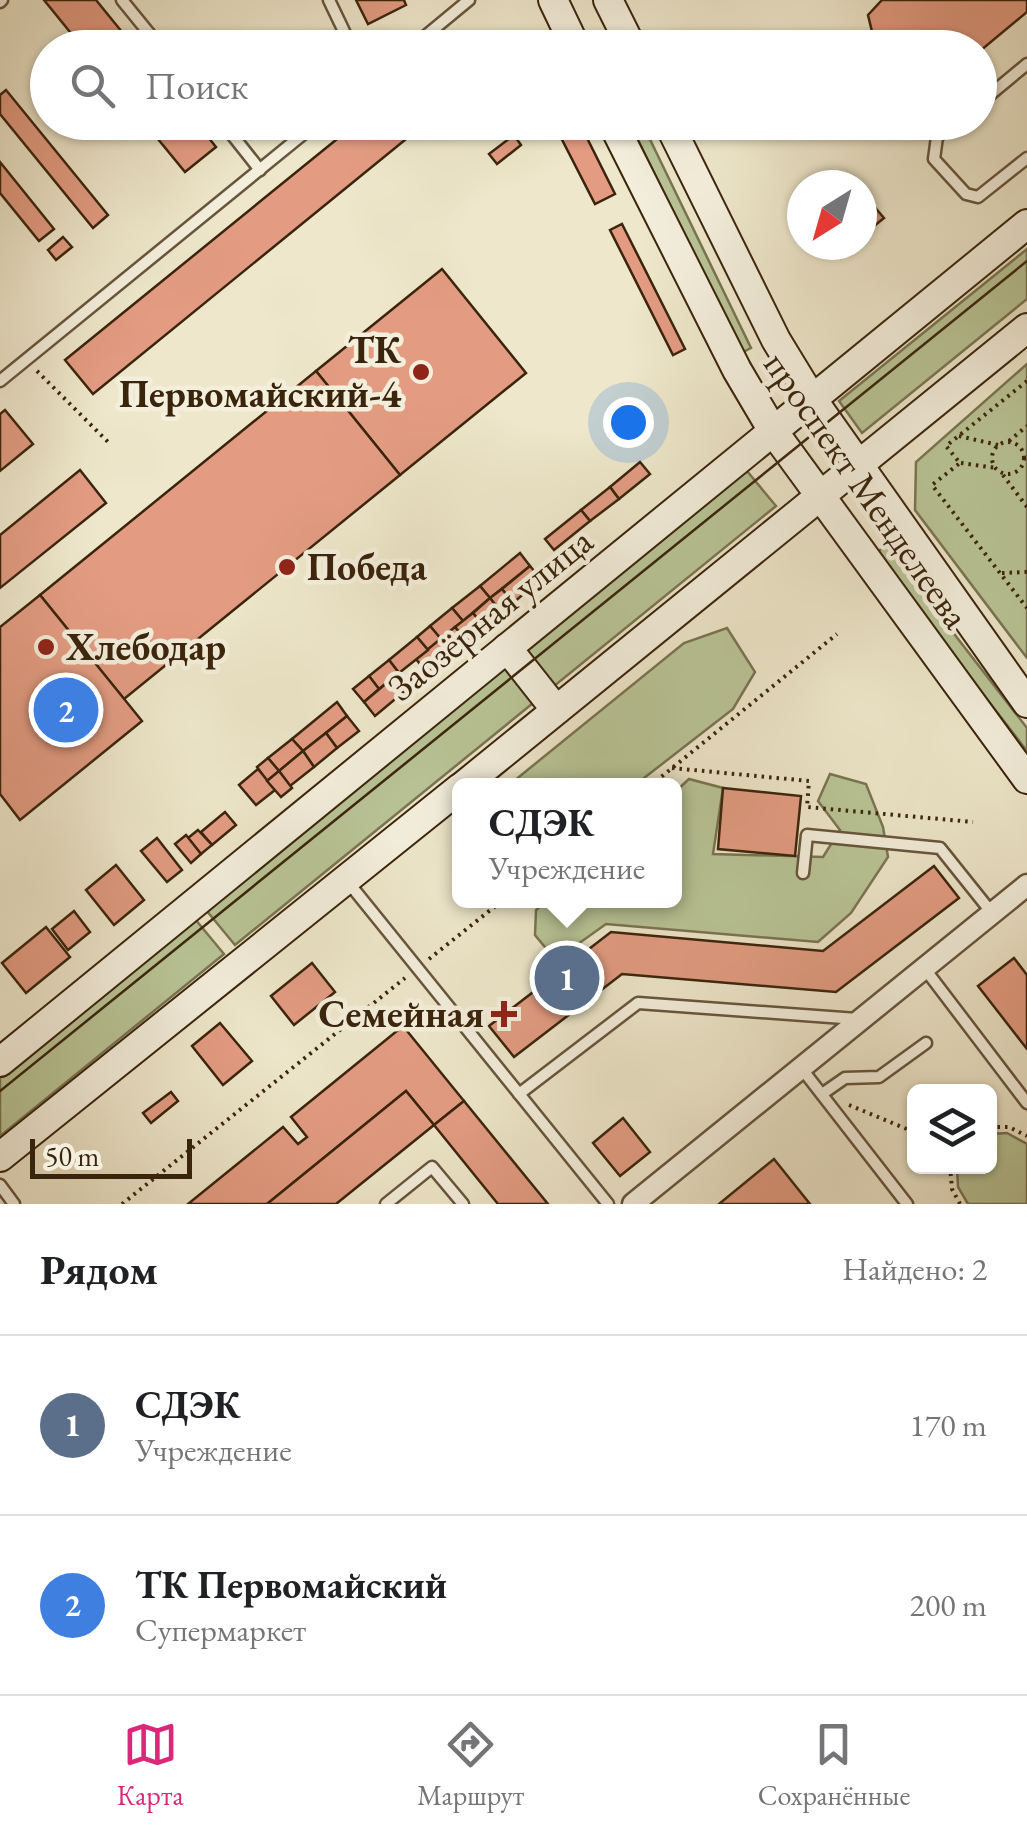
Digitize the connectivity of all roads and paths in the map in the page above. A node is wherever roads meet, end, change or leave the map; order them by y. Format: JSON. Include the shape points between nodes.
{"nodes":[{"id":1,"x":122,"y":0,"type":"edge"},
{"id":2,"x":330,"y":0,"type":"edge"},
{"id":3,"x":469,"y":0,"type":"edge"},
{"id":4,"x":553,"y":0,"type":"edge"},
{"id":5,"x":608,"y":0,"type":"edge"},
{"id":6,"x":146,"y":30,"type":"edge"},
{"id":7,"x":344,"y":30,"type":"edge"},
{"id":8,"x":433,"y":30,"type":"edge"},
{"id":9,"x":567,"y":30,"type":"edge"},
{"id":10,"x":623,"y":30,"type":"edge"},
{"id":11,"x":1027,"y":64,"type":"edge"},
{"id":12,"x":997,"y":88,"type":"edge"},
{"id":13,"x":236,"y":140,"type":"edge"},
{"id":14,"x":296,"y":140,"type":"edge"},
{"id":15,"x":621,"y":140,"type":"edge"},
{"id":16,"x":677,"y":140,"type":"edge"},
{"id":17,"x":937,"y":140,"type":"edge"},
{"id":18,"x":1027,"y":158,"type":"edge"},
{"id":19,"x":260,"y":170,"type":"junction"},
{"id":20,"x":1027,"y":224,"type":"edge"},
{"id":21,"x":1027,"y":328,"type":"edge"},
{"id":22,"x":26,"y":360,"type":"junction"},
{"id":23,"x":0,"y":381,"type":"edge"},
{"id":24,"x":1027,"y":382,"type":"edge"},
{"id":25,"x":812,"y":399,"type":"junction"},
{"id":26,"x":1027,"y":426,"type":"edge"},
{"id":27,"x":773,"y":431,"type":"junction"},
{"id":28,"x":959,"y":436,"type":"junction"},
{"id":29,"x":1009,"y":441,"type":"junction"},
{"id":30,"x":108,"y":442,"type":"dead end"},
{"id":31,"x":998,"y":445,"type":"junction"},
{"id":32,"x":1026,"y":460,"type":"edge"},
{"id":33,"x":960,"y":463,"type":"junction"},
{"id":34,"x":857,"y":465,"type":"junction"},
{"id":35,"x":998,"y":471,"type":"junction"},
{"id":36,"x":818,"y":497,"type":"junction"},
{"id":37,"x":1027,"y":507,"type":"edge"},
{"id":38,"x":1027,"y":572,"type":"edge"},
{"id":39,"x":1000,"y":573,"type":"junction"},
{"id":40,"x":1027,"y":608,"type":"edge"},
{"id":41,"x":837,"y":634,"type":"dead end"},
{"id":42,"x":507,"y":648,"type":"junction"},
{"id":43,"x":1027,"y":703,"type":"edge"},
{"id":44,"x":556,"y":710,"type":"junction"},
{"id":45,"x":672,"y":768,"type":"junction"},
{"id":46,"x":472,"y":778,"type":"edge"},
{"id":47,"x":660,"y":778,"type":"edge"},
{"id":48,"x":1027,"y":779,"type":"edge"},
{"id":49,"x":452,"y":794,"type":"edge"},
{"id":50,"x":973,"y":822,"type":"dead end"},
{"id":51,"x":803,"y":873,"type":"dead end"},
{"id":52,"x":346,"y":880,"type":"junction"},
{"id":53,"x":1027,"y":885,"type":"edge"},
{"id":54,"x":494,"y":908,"type":"edge"},
{"id":55,"x":992,"y":913,"type":"junction"},
{"id":56,"x":417,"y":968,"type":"junction"},
{"id":57,"x":924,"y":968,"type":"junction"},
{"id":58,"x":861,"y":1019,"type":"junction"},
{"id":59,"x":926,"y":1043,"type":"dead end"},
{"id":60,"x":0,"y":1062,"type":"edge"},
{"id":61,"x":802,"y":1069,"type":"junction"},
{"id":62,"x":520,"y":1094,"type":"junction"},
{"id":63,"x":822,"y":1094,"type":"junction"},
{"id":64,"x":1027,"y":1103,"type":"edge"},
{"id":65,"x":997,"y":1127,"type":"edge"},
{"id":66,"x":907,"y":1129,"type":"edge"},
{"id":67,"x":1027,"y":1136,"type":"edge"},
{"id":68,"x":0,"y":1156,"type":"edge"},
{"id":69,"x":951,"y":1174,"type":"edge"},
{"id":70,"x":0,"y":1185,"type":"edge"},
{"id":71,"x":14,"y":1204,"type":"edge"},
{"id":72,"x":122,"y":1204,"type":"edge"},
{"id":73,"x":386,"y":1204,"type":"edge"},
{"id":74,"x":463,"y":1204,"type":"edge"},
{"id":75,"x":608,"y":1204,"type":"edge"},
{"id":76,"x":633,"y":1204,"type":"edge"},
{"id":77,"x":908,"y":1204,"type":"edge"},
{"id":78,"x":960,"y":1204,"type":"edge"}],
"edges":[{"from":1,"to":6,"type":"lane"},
{"from":2,"to":7,"type":"lane"},
{"from":3,"to":8,"type":"lane"},
{"from":4,"to":9,"type":"main road"},
{"from":5,"to":10,"type":"main road"},
{"from":11,"to":12,"type":"lane"},
{"from":13,"to":19,"type":"lane"},
{"from":14,"to":19,"type":"lane"},
{"from":15,"to":27,"type":"main road","name":"проспект Менделеева"},
{"from":16,"to":25,"type":"main road","name":"проспект Менделеева"},
{"from":17,"to":18,"type":"lane","via":[[934,158],[966,194],[978,197]]},
{"from":19,"to":22,"type":"lane"},
{"from":20,"to":25,"type":"main road","name":"Заозёрная улица"},
{"from":21,"to":34,"type":"main road"},
{"from":22,"to":23,"type":"lane"},
{"from":22,"to":30,"type":"path"},
{"from":24,"to":28,"type":"path"},
{"from":25,"to":27,"type":"main road","name":"Заозёрная улица"},
{"from":25,"to":34,"type":"main road","name":"проспект Менделеева"},
{"from":26,"to":29,"type":"path"},
{"from":27,"to":36,"type":"main road","name":"проспект Менделеева"},
{"from":27,"to":42,"type":"main road","name":"Заозёрная улица"},
{"from":28,"to":31,"type":"path"},
{"from":28,"to":33,"type":"path","via":[[946,446]]},
{"from":29,"to":31,"type":"path"},
{"from":29,"to":32,"type":"path"},
{"from":31,"to":35,"type":"path","via":[[992,459]]},
{"from":32,"to":35,"type":"path","via":[[1012,474]]},
{"from":33,"to":35,"type":"path"},
{"from":33,"to":39,"type":"path","via":[[932,486]]},
{"from":34,"to":36,"type":"main road"},
{"from":34,"to":43,"type":"main road","name":"проспект Менделеева"},
{"from":35,"to":37,"type":"path"},
{"from":36,"to":44,"type":"main road"},
{"from":36,"to":48,"type":"main road","name":"проспект Менделеева"},
{"from":38,"to":39,"type":"path"},
{"from":39,"to":40,"type":"path"},
{"from":41,"to":45,"type":"path"},
{"from":42,"to":44,"type":"main road"},
{"from":42,"to":60,"type":"main road","name":"Заозёрная улица"},
{"from":44,"to":46,"type":"main road"},
{"from":45,"to":47,"type":"path"},
{"from":45,"to":50,"type":"path","via":[[809,781],[807,807]]},
{"from":49,"to":52,"type":"main road"},
{"from":51,"to":55,"type":"lane","via":[[806,836],[940,848]]},
{"from":52,"to":56,"type":"lane"},
{"from":52,"to":68,"type":"main road"},
{"from":53,"to":55,"type":"street"},
{"from":54,"to":56,"type":"path"},
{"from":55,"to":57,"type":"street"},
{"from":56,"to":62,"type":"lane"},
{"from":56,"to":72,"type":"path"},
{"from":57,"to":58,"type":"street"},
{"from":57,"to":64,"type":"lane"},
{"from":58,"to":61,"type":"street"},
{"from":58,"to":62,"type":"lane","via":[[638,1003]]},
{"from":59,"to":63,"type":"lane","via":[[878,1078],[844,1078]]},
{"from":61,"to":63,"type":"lane"},
{"from":61,"to":76,"type":"street"},
{"from":62,"to":75,"type":"lane"},
{"from":63,"to":66,"type":"path"},
{"from":63,"to":77,"type":"lane"},
{"from":65,"to":67,"type":"path"},
{"from":69,"to":78,"type":"path"},
{"from":70,"to":71,"type":"lane"},
{"from":73,"to":74,"type":"lane","via":[[432,1166]]}]}
